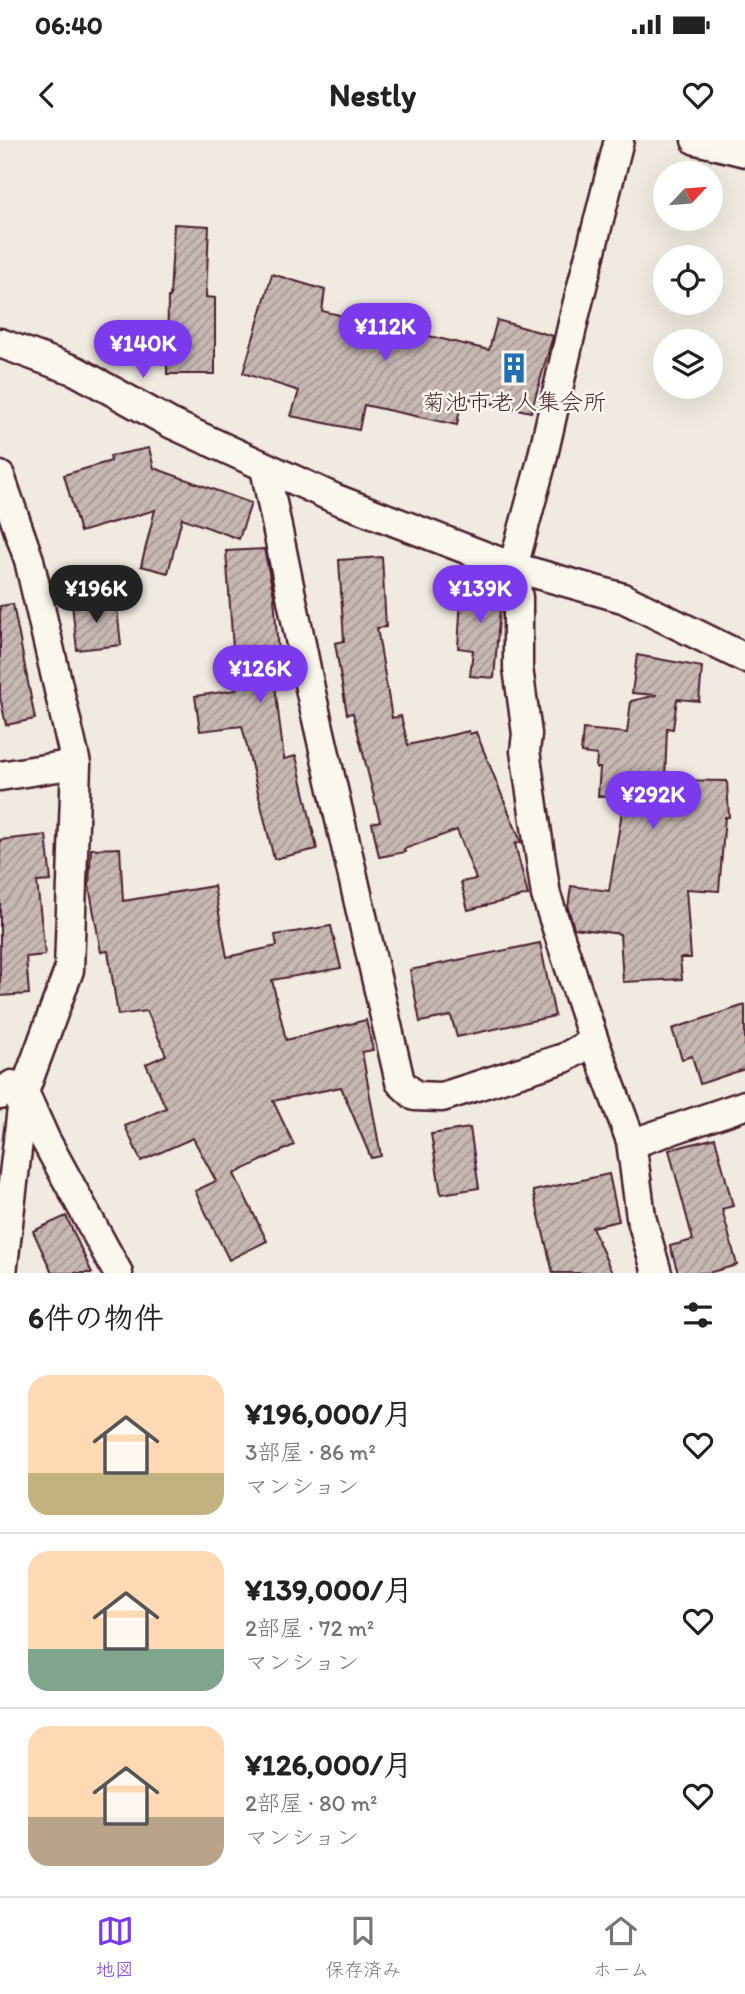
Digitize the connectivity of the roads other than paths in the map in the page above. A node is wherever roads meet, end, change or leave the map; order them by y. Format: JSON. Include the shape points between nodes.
{"nodes":[{"id":1,"x":619,"y":140,"type":"edge"},
{"id":2,"x":696,"y":140,"type":"edge"},
{"id":3,"x":745,"y":152,"type":"edge"},
{"id":4,"x":0,"y":343,"type":"edge"},
{"id":5,"x":265,"y":468,"type":"junction"},
{"id":6,"x":0,"y":476,"type":"edge"},
{"id":7,"x":513,"y":567,"type":"junction"},
{"id":8,"x":745,"y":658,"type":"edge"},
{"id":9,"x":76,"y":764,"type":"junction"},
{"id":10,"x":0,"y":776,"type":"edge"},
{"id":11,"x":594,"y":1041,"type":"junction"},
{"id":12,"x":12,"y":1093,"type":"edge"},
{"id":13,"x":745,"y":1105,"type":"edge"},
{"id":14,"x":631,"y":1141,"type":"junction"},
{"id":15,"x":2,"y":1273,"type":"edge"},
{"id":16,"x":118,"y":1273,"type":"edge"},
{"id":17,"x":657,"y":1273,"type":"edge"}],
"edges":[{"from":1,"to":7,"type":"street"},
{"from":2,"to":3,"type":"street"},
{"from":4,"to":5,"type":"street","via":[[76,371]]},
{"from":5,"to":7,"type":"street"},
{"from":5,"to":11,"type":"street","via":[[400,1082],[415,1096],[442,1097],[564,1058]]},
{"from":6,"to":9,"type":"street","via":[[29,560]]},
{"from":7,"to":8,"type":"street","via":[[623,598]]},
{"from":7,"to":11,"type":"street","via":[[525,751],[545,895]]},
{"from":9,"to":10,"type":"street"},
{"from":9,"to":12,"type":"street","via":[[69,970]]},
{"from":11,"to":14,"type":"street"},
{"from":12,"to":15,"type":"street"},
{"from":12,"to":16,"type":"street","via":[[45,1139]]},
{"from":13,"to":14,"type":"street"},
{"from":14,"to":17,"type":"street","via":[[641,1217]]}]}
